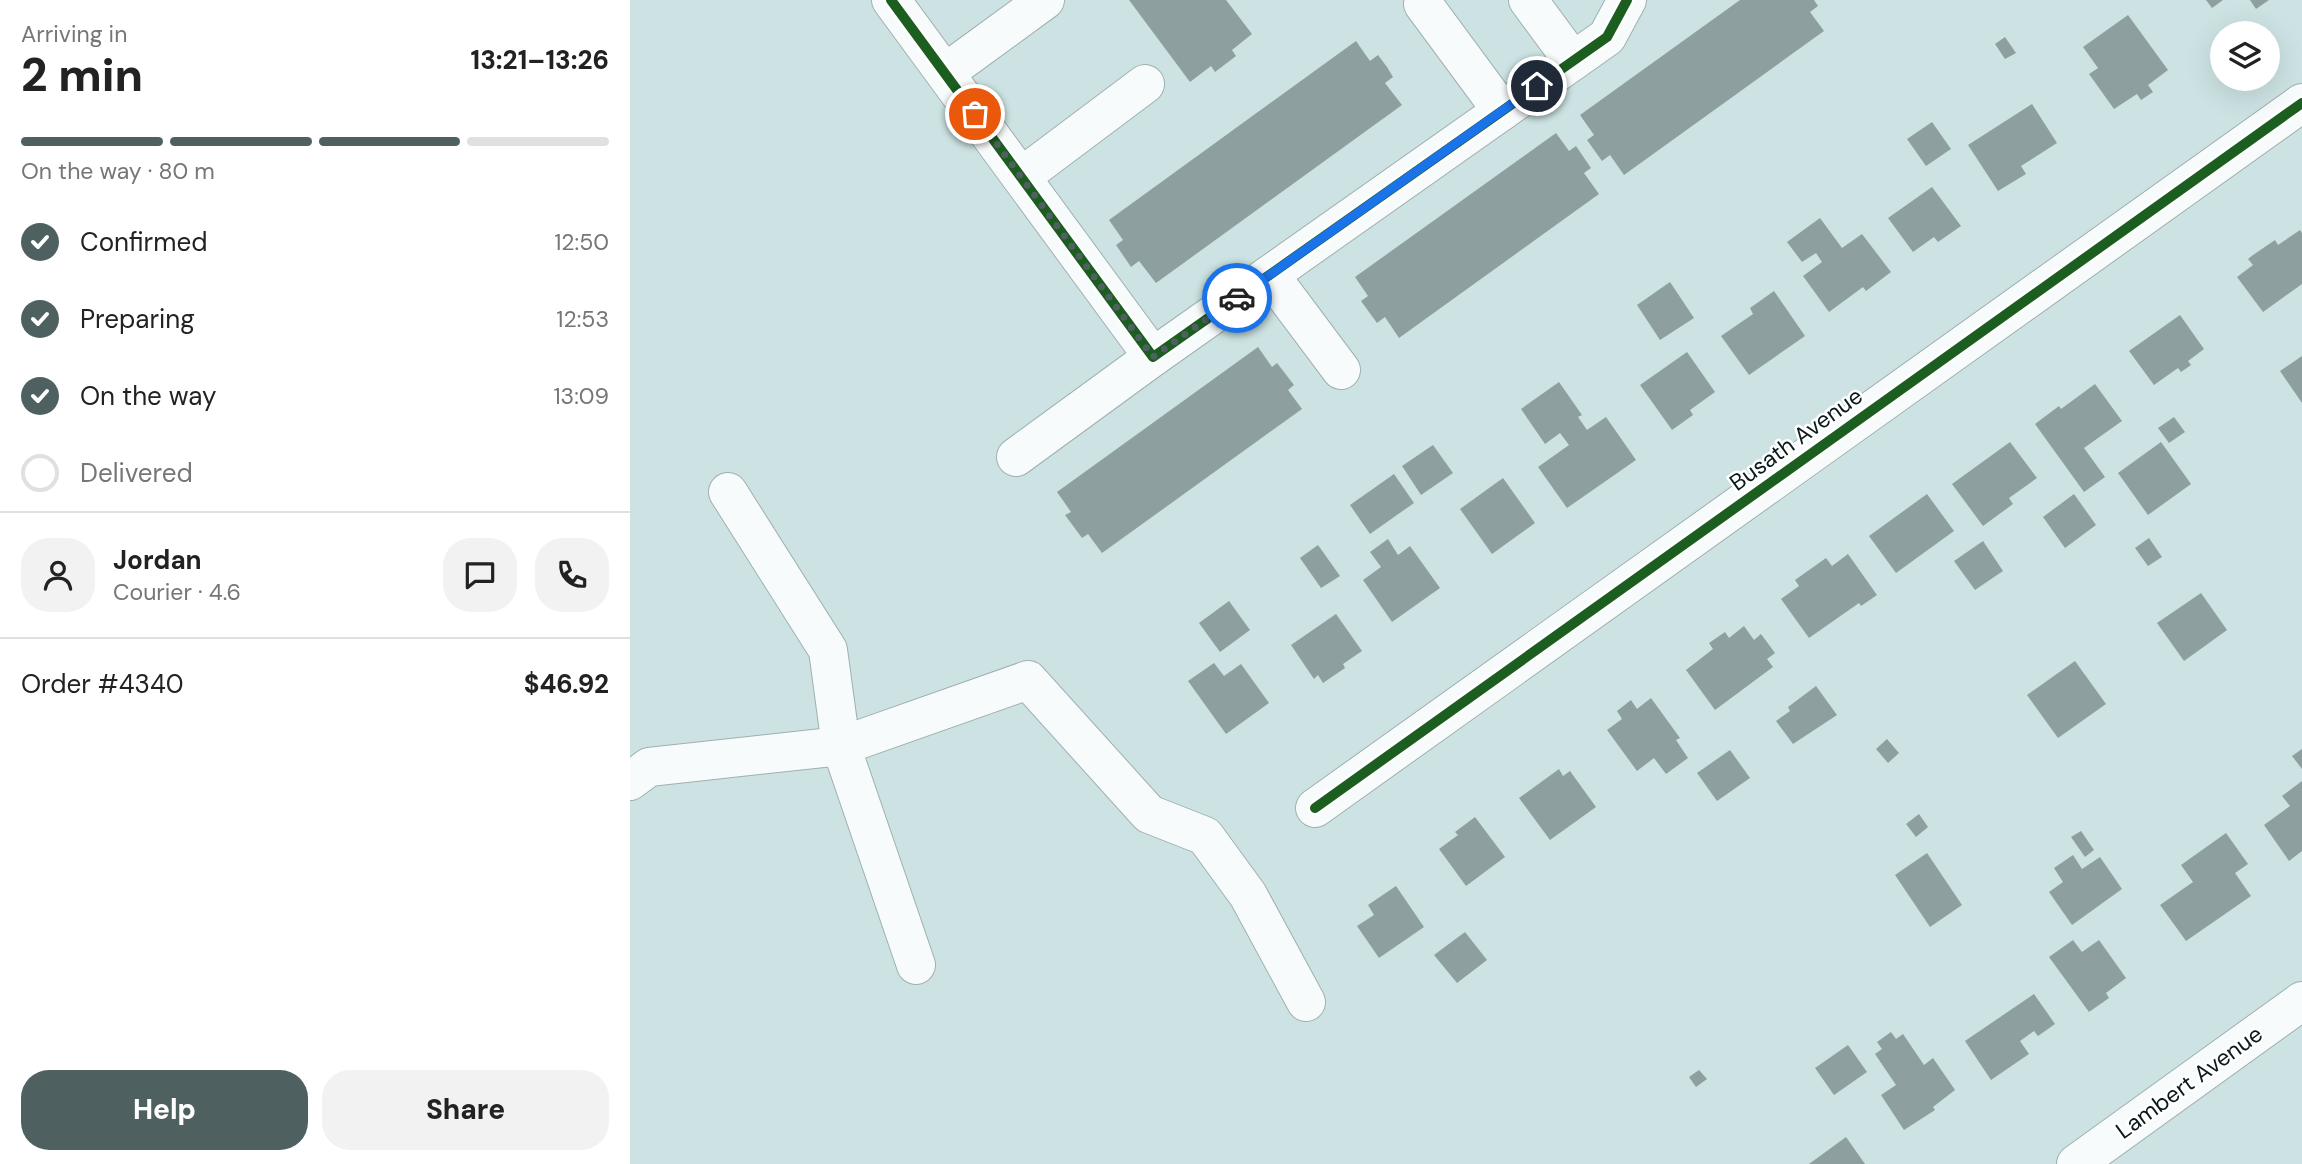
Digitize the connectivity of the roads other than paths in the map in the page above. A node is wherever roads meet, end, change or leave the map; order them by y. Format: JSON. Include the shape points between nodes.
{"nodes":[{"id":1,"x":891,"y":0,"type":"edge"},
{"id":2,"x":1045,"y":0,"type":"edge"},
{"id":3,"x":1528,"y":0,"type":"edge"},
{"id":4,"x":1626,"y":0,"type":"edge"},
{"id":5,"x":1423,"y":4,"type":"dead end"},
{"id":6,"x":1573,"y":61,"type":"junction"},
{"id":7,"x":945,"y":73,"type":"junction"},
{"id":8,"x":1144,"y":84,"type":"dead end"},
{"id":9,"x":2302,"y":103,"type":"edge"},
{"id":10,"x":1502,"y":111,"type":"junction"},
{"id":11,"x":1021,"y":177,"type":"junction"},
{"id":12,"x":1270,"y":275,"type":"junction"},
{"id":13,"x":1153,"y":357,"type":"junction"},
{"id":14,"x":1341,"y":370,"type":"dead end"},
{"id":15,"x":1016,"y":457,"type":"dead end"},
{"id":16,"x":728,"y":492,"type":"dead end"},
{"id":17,"x":841,"y":746,"type":"junction"},
{"id":18,"x":630,"y":781,"type":"edge"},
{"id":19,"x":1315,"y":808,"type":"dead end"},
{"id":20,"x":916,"y":965,"type":"dead end"},
{"id":21,"x":2302,"y":1001,"type":"edge"},
{"id":22,"x":1306,"y":1002,"type":"dead end"},
{"id":23,"x":2076,"y":1164,"type":"edge"}],
"edges":[{"from":1,"to":7,"type":"street"},
{"from":2,"to":7,"type":"street"},
{"from":3,"to":6,"type":"street"},
{"from":4,"to":6,"type":"street","via":[[1607,37]]},
{"from":5,"to":10,"type":"street"},
{"from":6,"to":10,"type":"street"},
{"from":7,"to":11,"type":"street"},
{"from":8,"to":11,"type":"street"},
{"from":9,"to":19,"type":"street","name":"Busath Avenue"},
{"from":10,"to":12,"type":"street"},
{"from":11,"to":13,"type":"street"},
{"from":12,"to":13,"type":"street"},
{"from":12,"to":14,"type":"street"},
{"from":13,"to":15,"type":"street"},
{"from":16,"to":17,"type":"street","via":[[828,650]]},
{"from":17,"to":18,"type":"street","via":[[649,767]]},
{"from":17,"to":20,"type":"street"},
{"from":17,"to":22,"type":"street","via":[[1028,680],[1149,814],[1205,836],[1248,895]]},
{"from":21,"to":23,"type":"street","name":"Lambert Avenue"}]}
